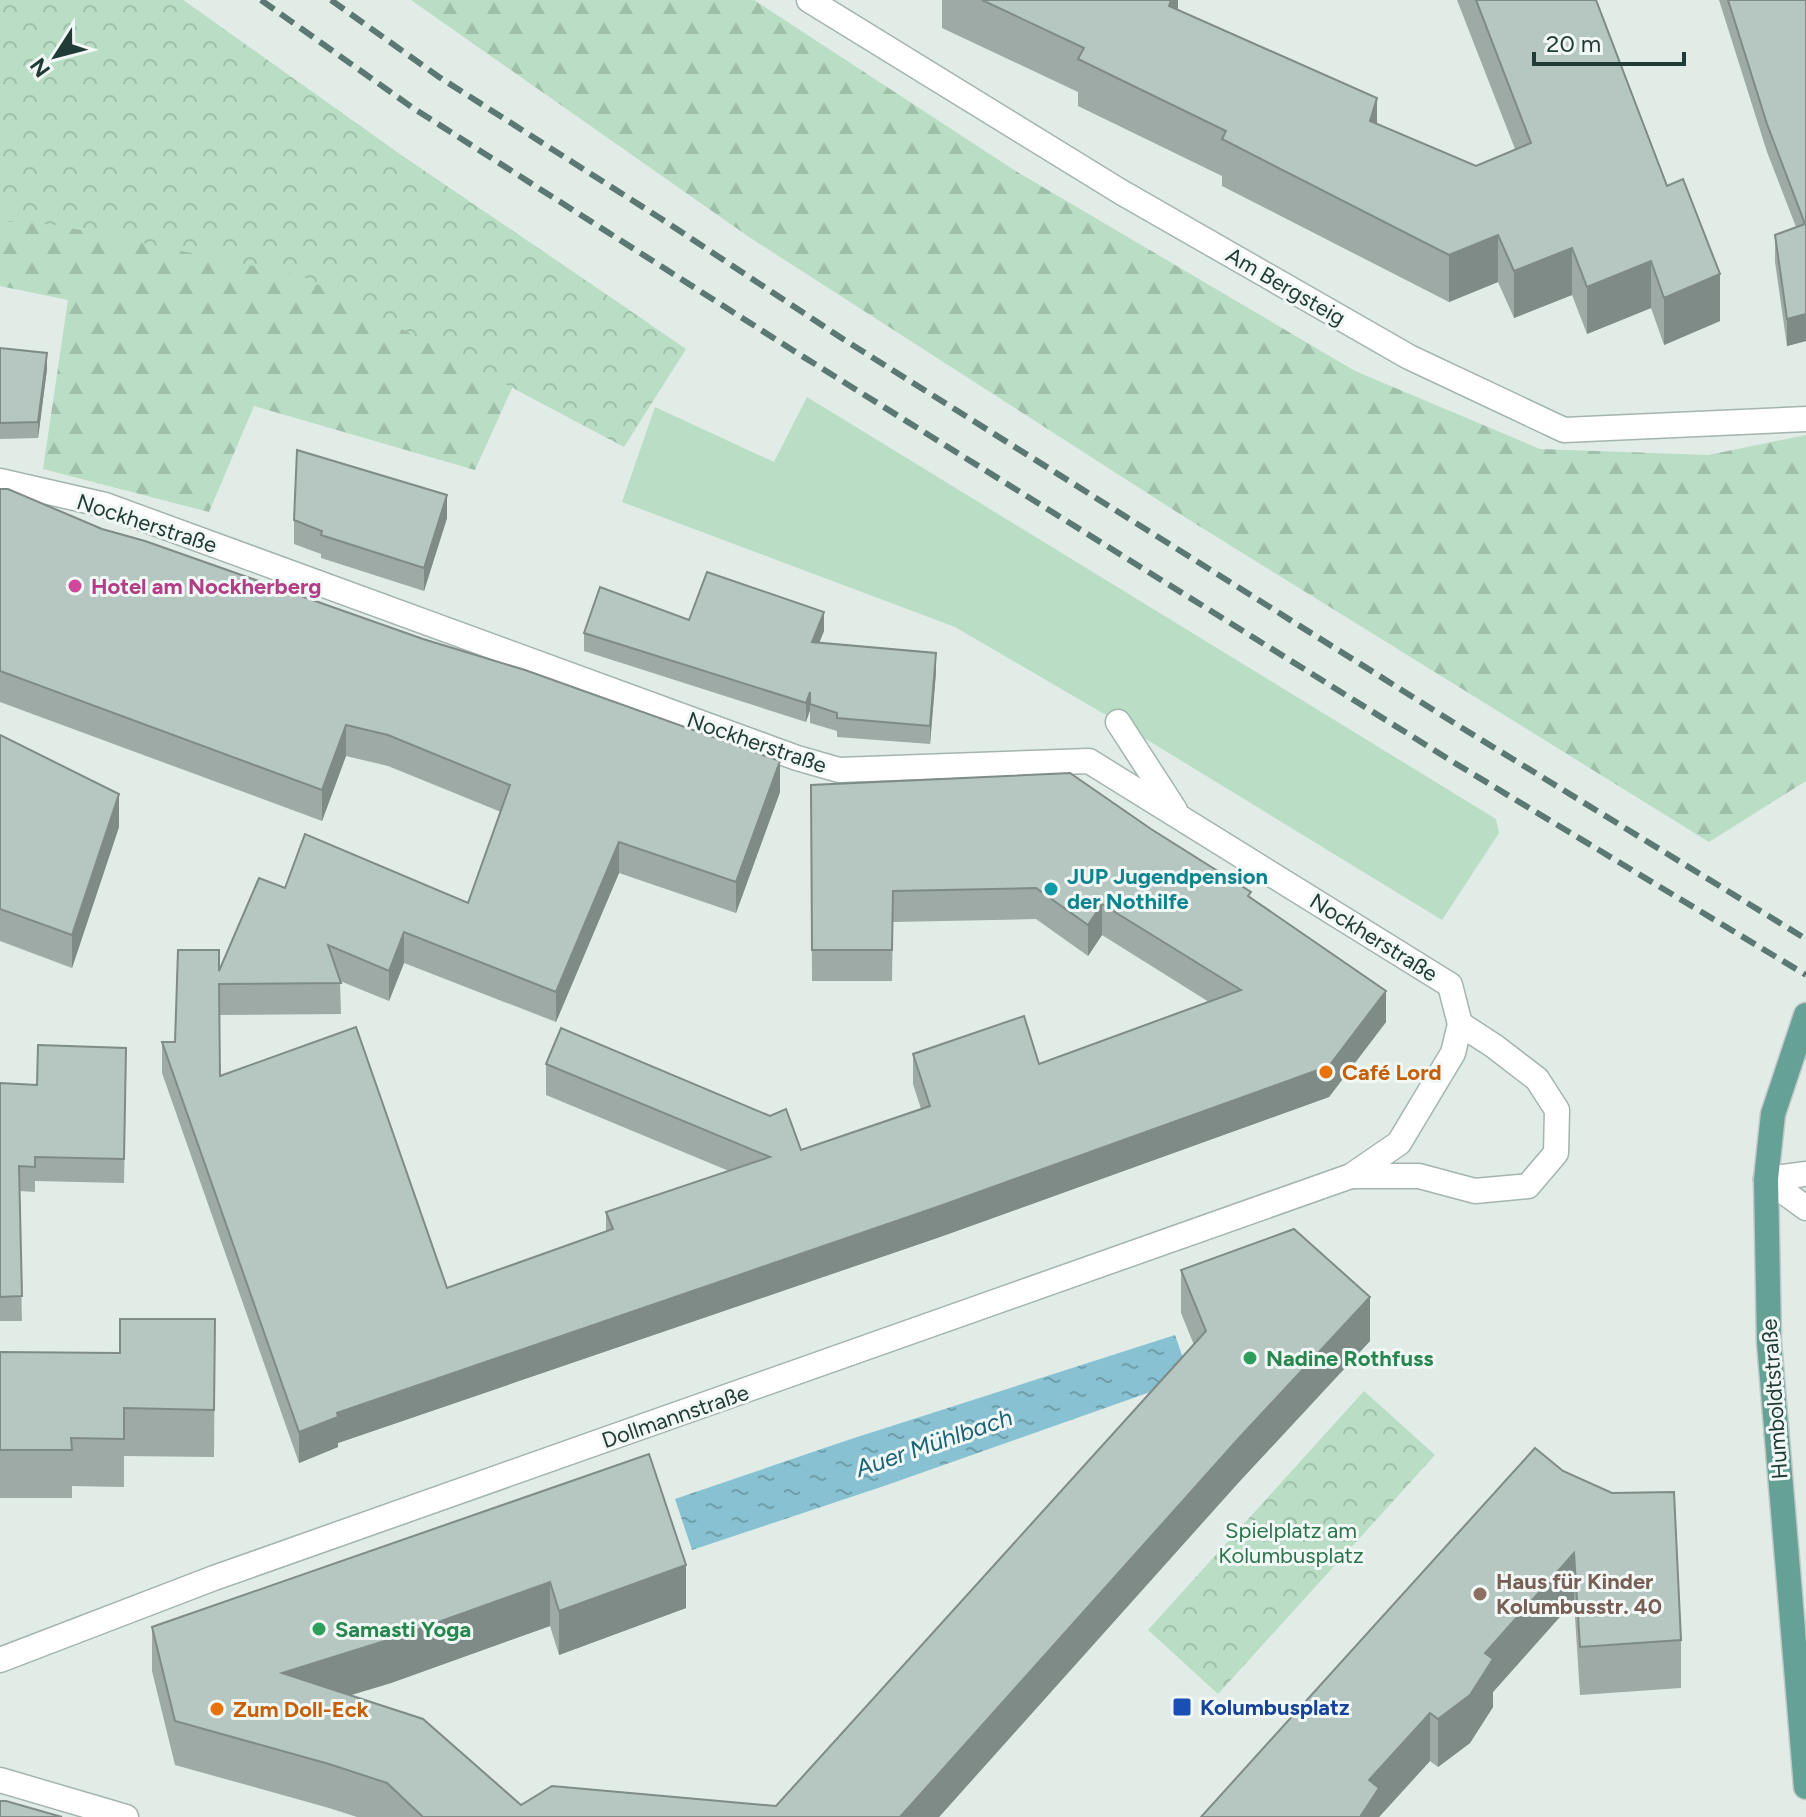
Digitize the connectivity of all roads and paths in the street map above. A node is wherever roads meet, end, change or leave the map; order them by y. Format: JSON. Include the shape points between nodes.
{"nodes":[{"id":1,"x":809,"y":0,"type":"edge"},
{"id":2,"x":1806,"y":419,"type":"edge"},
{"id":3,"x":0,"y":481,"type":"edge"},
{"id":4,"x":1118,"y":722,"type":"dead end"},
{"id":5,"x":1178,"y":816,"type":"junction"},
{"id":6,"x":1806,"y":1015,"type":"edge"},
{"id":7,"x":1460,"y":1024,"type":"junction"},
{"id":8,"x":1806,"y":1174,"type":"edge"},
{"id":9,"x":1351,"y":1176,"type":"junction"},
{"id":10,"x":1766,"y":1179,"type":"junction"},
{"id":11,"x":1806,"y":1208,"type":"edge"},
{"id":12,"x":0,"y":1660,"type":"edge"},
{"id":13,"x":0,"y":1780,"type":"edge"},
{"id":14,"x":1806,"y":1787,"type":"edge"},
{"id":15,"x":126,"y":1817,"type":"edge"}],
"edges":[{"from":1,"to":2,"type":"street","name":"Am Bergsteig","via":[[1121,192],[1409,357],[1564,430]]},
{"from":3,"to":5,"type":"street","name":"Nockherstraße","via":[[105,505],[839,770],[1089,761]]},
{"from":4,"to":5,"type":"street"},
{"from":5,"to":7,"type":"street","name":"Nockherstraße","via":[[1450,985]]},
{"from":6,"to":10,"type":"main road","name":"Humboldtstraße","via":[[1773,1114]]},
{"from":7,"to":9,"type":"street","name":"Dollmannstraße","via":[[1453,1053],[1399,1143]]},
{"from":7,"to":9,"type":"street","name":"Dollmannstraße","via":[[1537,1079],[1557,1110],[1556,1153],[1528,1186],[1475,1191],[1419,1176]]},
{"from":8,"to":10,"type":"street"},
{"from":9,"to":12,"type":"street","name":"Dollmannstraße","via":[[228,1573]]},
{"from":10,"to":11,"type":"street"},
{"from":10,"to":14,"type":"main road","name":"Humboldtstraße","via":[[1769,1342]]},
{"from":13,"to":15,"type":"street"}]}
